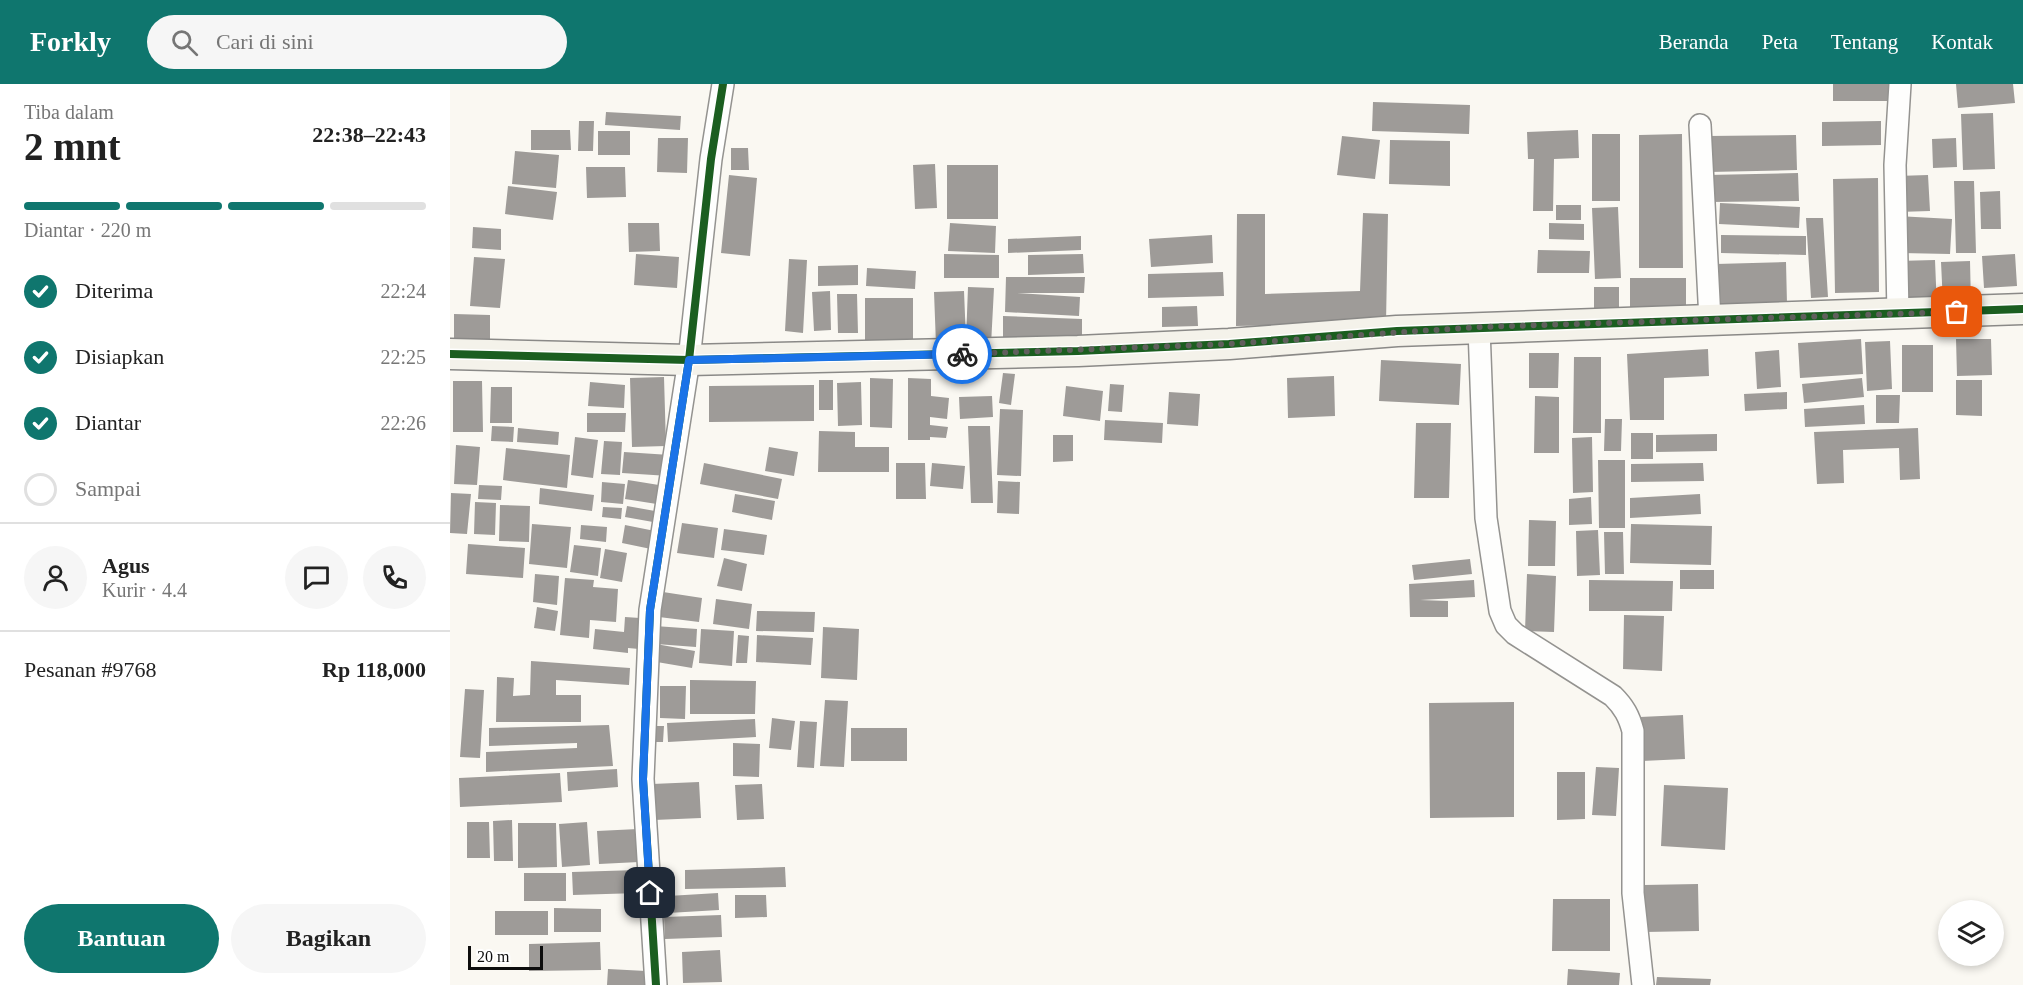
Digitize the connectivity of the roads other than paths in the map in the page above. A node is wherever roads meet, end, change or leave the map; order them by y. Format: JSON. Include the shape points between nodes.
{"nodes":[{"id":1,"x":723,"y":84,"type":"edge"},
{"id":2,"x":1900,"y":84,"type":"edge"},
{"id":3,"x":1700,"y":125,"type":"dead end"},
{"id":4,"x":2023,"y":309,"type":"edge"},
{"id":5,"x":1898,"y":314,"type":"junction"},
{"id":6,"x":1710,"y":320,"type":"junction"},
{"id":7,"x":1479,"y":327,"type":"junction"},
{"id":8,"x":450,"y":354,"type":"edge"},
{"id":9,"x":689,"y":360,"type":"junction"},
{"id":10,"x":656,"y":985,"type":"edge"},
{"id":11,"x":1643,"y":985,"type":"edge"}],
"edges":[{"from":1,"to":9,"type":"street"},
{"from":2,"to":5,"type":"street","via":[[1895,165]]},
{"from":3,"to":6,"type":"street"},
{"from":4,"to":5,"type":"street"},
{"from":5,"to":6,"type":"street"},
{"from":6,"to":7,"type":"street"},
{"from":7,"to":9,"type":"street","via":[[1078,351]]},
{"from":7,"to":11,"type":"street","via":[[1486,518],[1503,619],[1515,634],[1613,696],[1624,706],[1632,725],[1633,893]]},
{"from":8,"to":9,"type":"street"},
{"from":9,"to":10,"type":"street","via":[[650,610],[643,779]]}]}
